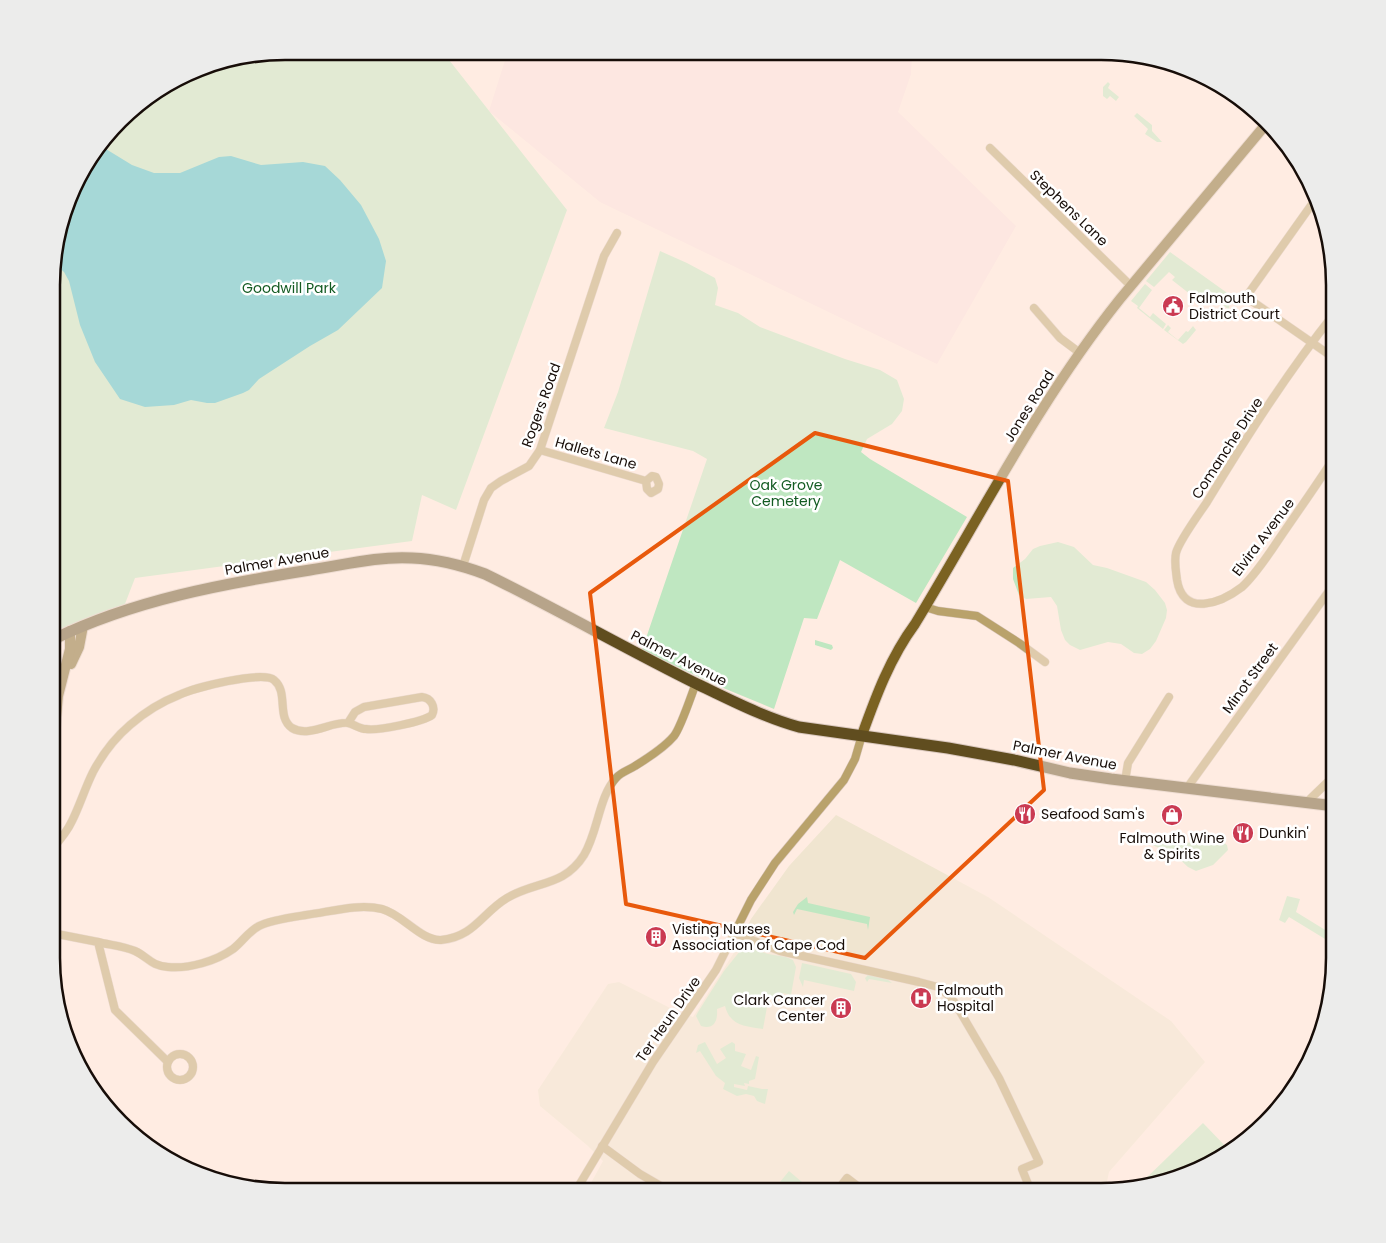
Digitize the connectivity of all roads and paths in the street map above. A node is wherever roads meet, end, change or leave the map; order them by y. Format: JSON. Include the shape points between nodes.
{"nodes":[{"id":1,"x":1262,"y":129,"type":"edge"},
{"id":2,"x":990,"y":148,"type":"dead end"},
{"id":3,"x":1311,"y":205,"type":"edge"},
{"id":4,"x":617,"y":233,"type":"dead end"},
{"id":5,"x":1131,"y":286,"type":"junction"},
{"id":6,"x":1034,"y":308,"type":"dead end"},
{"id":7,"x":1326,"y":324,"type":"edge"},
{"id":8,"x":1312,"y":342,"type":"junction"},
{"id":9,"x":1326,"y":352,"type":"edge"},
{"id":10,"x":1080,"y":353,"type":"junction"},
{"id":11,"x":540,"y":450,"type":"junction"},
{"id":12,"x":1326,"y":470,"type":"edge"},
{"id":13,"x":646,"y":481,"type":"dead end"},
{"id":14,"x":463,"y":566,"type":"junction"},
{"id":15,"x":1326,"y":595,"type":"edge"},
{"id":16,"x":1192,"y":602,"type":"joint"},
{"id":17,"x":925,"y":607,"type":"junction"},
{"id":18,"x":83,"y":626,"type":"junction"},
{"id":19,"x":70,"y":631,"type":"junction"},
{"id":20,"x":60,"y":635,"type":"edge"},
{"id":21,"x":1045,"y":662,"type":"dead end"},
{"id":22,"x":62,"y":677,"type":"junction"},
{"id":23,"x":696,"y":683,"type":"junction"},
{"id":24,"x":60,"y":686,"type":"edge"},
{"id":25,"x":1170,"y":697,"type":"dead end"},
{"id":26,"x":348,"y":723,"type":"junction"},
{"id":27,"x":862,"y":735,"type":"junction"},
{"id":28,"x":1125,"y":781,"type":"junction"},
{"id":29,"x":1326,"y":784,"type":"edge"},
{"id":30,"x":1187,"y":788,"type":"junction"},
{"id":31,"x":1307,"y":802,"type":"junction"},
{"id":32,"x":1326,"y":805,"type":"edge"},
{"id":33,"x":60,"y":838,"type":"edge"},
{"id":34,"x":734,"y":933,"type":"junction"},
{"id":35,"x":60,"y":935,"type":"edge"},
{"id":36,"x":98,"y":942,"type":"junction"},
{"id":37,"x":168,"y":1062,"type":"dead end"},
{"id":38,"x":602,"y":1146,"type":"junction"},
{"id":39,"x":580,"y":1183,"type":"edge"},
{"id":40,"x":655,"y":1183,"type":"edge"},
{"id":41,"x":843,"y":1183,"type":"edge"},
{"id":42,"x":854,"y":1183,"type":"edge"},
{"id":43,"x":1028,"y":1183,"type":"edge"}],
"edges":[{"from":1,"to":5,"type":"main road","name":"Jones Road"},
{"from":2,"to":5,"type":"street","name":"Stephens Lane"},
{"from":3,"to":8,"type":"street","via":[[1246,297]]},
{"from":4,"to":11,"type":"street","name":"Rogers Road","via":[[604,256]]},
{"from":5,"to":10,"type":"main road","name":"Jones Road"},
{"from":6,"to":10,"type":"street","via":[[1060,338]]},
{"from":7,"to":8,"type":"street","name":"Comanche Drive"},
{"from":8,"to":9,"type":"street"},
{"from":8,"to":16,"type":"street","name":"Comanche Drive","via":[[1176,550],[1178,584]]},
{"from":10,"to":17,"type":"main road","name":"Jones Road","via":[[1022,443]]},
{"from":11,"to":13,"type":"street","name":"Hallets Lane"},
{"from":11,"to":14,"type":"street","name":"Rogers Road","via":[[529,466],[491,488],[484,500]]},
{"from":12,"to":16,"type":"street","name":"Elvira Avenue","via":[[1267,556],[1243,585],[1229,596],[1209,604]]},
{"from":14,"to":18,"type":"highway","name":"Palmer Avenue","via":[[411,558],[347,563],[200,590],[148,603]]},
{"from":14,"to":23,"type":"highway","name":"Palmer Avenue","via":[[506,584]]},
{"from":15,"to":30,"type":"street","name":"Minot Street"},
{"from":17,"to":21,"type":"street","via":[[977,616]]},
{"from":17,"to":27,"type":"main road","name":"Jones Road","via":[[888,667]]},
{"from":18,"to":19,"type":"highway","name":"Palmer Avenue"},
{"from":18,"to":22,"type":"main road","via":[[79,647]]},
{"from":19,"to":20,"type":"highway","name":"Palmer Avenue"},
{"from":19,"to":22,"type":"main road","via":[[70,649]]},
{"from":22,"to":24,"type":"main road"},
{"from":23,"to":27,"type":"highway","name":"Palmer Avenue","via":[[776,720],[814,730]]},
{"from":23,"to":36,"type":"street","via":[[675,735],[616,778],[605,796],[590,844],[576,865],[564,877],[506,898],[483,920],[453,938],[428,938],[397,916],[384,910],[362,907],[260,925],[233,948],[215,958],[186,967],[159,965],[132,950]]},
{"from":25,"to":28,"type":"street","via":[[1128,763]]},
{"from":26,"to":26,"type":"street","via":[[365,729],[381,728],[424,720],[432,715],[433,708],[426,698],[364,707],[355,712]]},
{"from":26,"to":33,"type":"street","via":[[312,731],[294,729],[284,714],[279,686],[270,677],[239,679],[180,694],[142,715],[113,743],[94,771],[72,822]]},
{"from":27,"to":28,"type":"highway","name":"Palmer Avenue"},
{"from":27,"to":34,"type":"street","name":"Ter Heun Drive","via":[[844,780],[775,862]]},
{"from":28,"to":30,"type":"highway","name":"Palmer Avenue"},
{"from":29,"to":31,"type":"street"},
{"from":30,"to":31,"type":"highway","name":"Palmer Avenue"},
{"from":31,"to":32,"type":"highway","name":"Palmer Avenue"},
{"from":34,"to":38,"type":"street","name":"Ter Heun Drive","via":[[716,970],[653,1062]]},
{"from":34,"to":43,"type":"street","via":[[780,951],[942,990],[955,1003],[999,1078],[1039,1162],[1022,1169]]},
{"from":35,"to":36,"type":"street"},
{"from":36,"to":37,"type":"street","via":[[115,1010]]},
{"from":38,"to":39,"type":"street","name":"Ter Heun Drive"},
{"from":38,"to":40,"type":"street"},
{"from":41,"to":42,"type":"street","via":[[847,1178]]}]}
